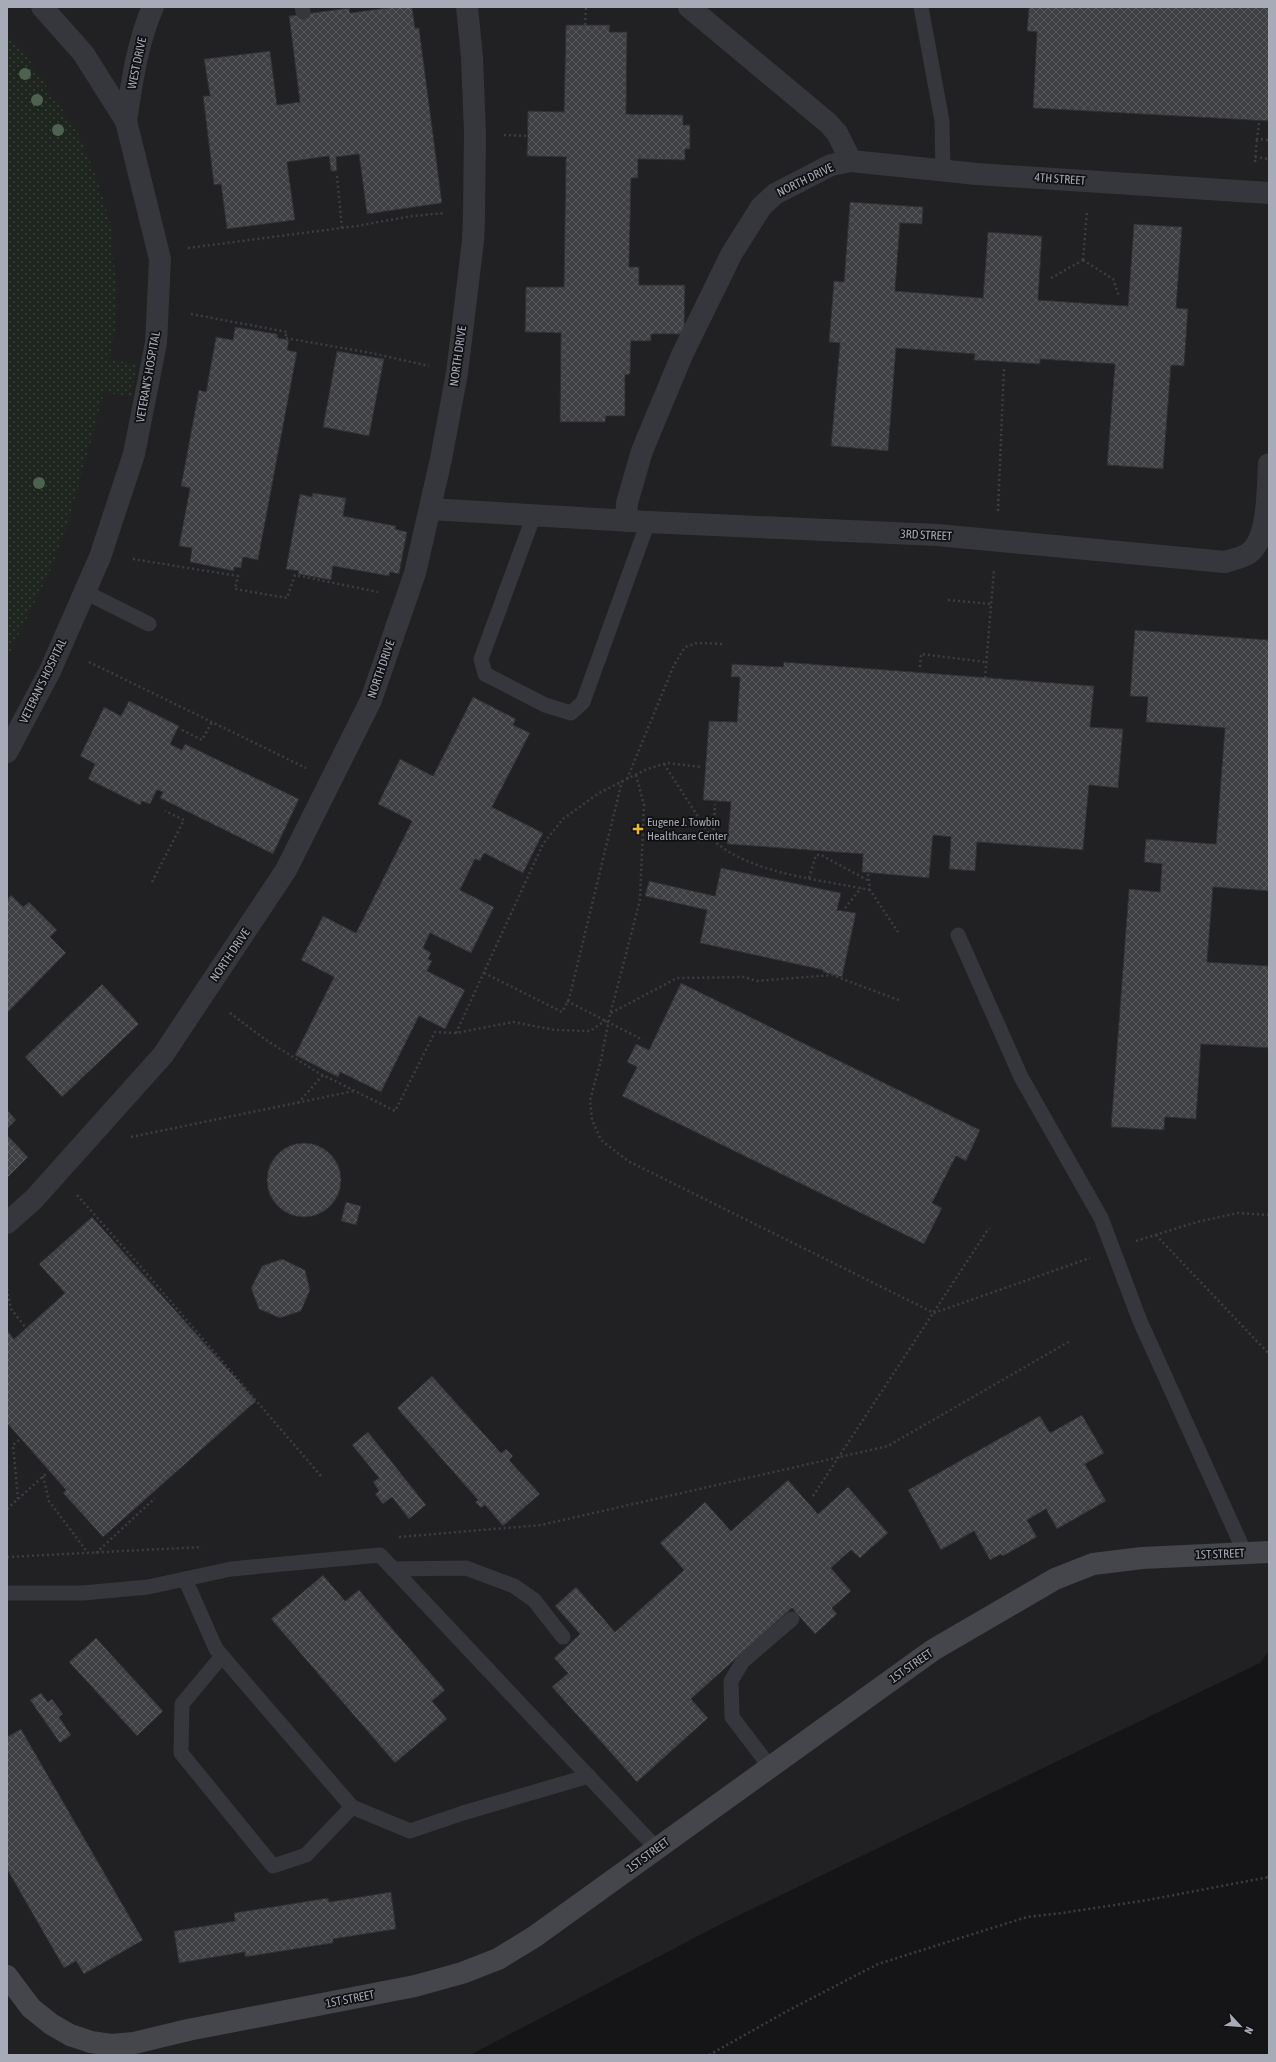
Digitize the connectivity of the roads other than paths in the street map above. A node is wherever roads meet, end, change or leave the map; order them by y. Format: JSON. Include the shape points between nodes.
{"nodes":[{"id":1,"x":42,"y":7,"type":"edge"},
{"id":2,"x":153,"y":7,"type":"edge"},
{"id":3,"x":467,"y":7,"type":"edge"},
{"id":4,"x":690,"y":7,"type":"edge"},
{"id":5,"x":921,"y":7,"type":"edge"},
{"id":6,"x":126,"y":121,"type":"junction"},
{"id":7,"x":851,"y":161,"type":"junction"},
{"id":8,"x":943,"y":170,"type":"junction"},
{"id":9,"x":1269,"y":193,"type":"edge"},
{"id":10,"x":1269,"y":464,"type":"edge"},
{"id":11,"x":430,"y":509,"type":"junction"},
{"id":12,"x":534,"y":515,"type":"junction"},
{"id":13,"x":626,"y":521,"type":"junction"},
{"id":14,"x":648,"y":522,"type":"junction"},
{"id":15,"x":85,"y":592,"type":"junction"},
{"id":16,"x":149,"y":624,"type":"dead end"},
{"id":17,"x":7,"y":752,"type":"edge"},
{"id":18,"x":958,"y":935,"type":"dead end"},
{"id":19,"x":7,"y":1223,"type":"edge"},
{"id":20,"x":1269,"y":1552,"type":"edge"},
{"id":21,"x":1245,"y":1553,"type":"junction"},
{"id":22,"x":393,"y":1569,"type":"junction"},
{"id":23,"x":185,"y":1579,"type":"junction"},
{"id":24,"x":7,"y":1593,"type":"edge"},
{"id":25,"x":792,"y":1619,"type":"dead end"},
{"id":26,"x":563,"y":1637,"type":"dead end"},
{"id":27,"x":222,"y":1656,"type":"junction"},
{"id":28,"x":770,"y":1767,"type":"junction"},
{"id":29,"x":589,"y":1776,"type":"junction"},
{"id":30,"x":352,"y":1807,"type":"junction"},
{"id":31,"x":658,"y":1849,"type":"junction"},
{"id":32,"x":7,"y":1976,"type":"edge"}],
"edges":[{"from":1,"to":6,"type":"street","name":"VETERAN'S HOSPITAL","via":[[83,54]]},
{"from":2,"to":6,"type":"street","name":"WEST DRIVE","via":[[138,50]]},
{"from":3,"to":11,"type":"street","name":"NORTH DRIVE","via":[[472,58],[474,133],[473,241],[457,373],[442,459]]},
{"from":4,"to":7,"type":"street","via":[[828,123],[837,133]]},
{"from":5,"to":8,"type":"lane","via":[[942,121]]},
{"from":6,"to":15,"type":"street","name":"VETERAN'S HOSPITAL","via":[[160,259],[156,343],[134,454],[100,557]]},
{"from":7,"to":8,"type":"street","name":"4TH STREET"},
{"from":7,"to":13,"type":"street","name":"NORTH DRIVE","via":[[832,165],[775,194],[757,214],[732,254],[682,355],[642,451],[627,503]]},
{"from":8,"to":9,"type":"street","name":"4TH STREET"},
{"from":10,"to":14,"type":"street","name":"3RD STREET","via":[[1265,520],[1260,537],[1246,555],[1225,562],[937,535]]},
{"from":11,"to":12,"type":"street","name":"3RD STREET"},
{"from":11,"to":19,"type":"street","name":"NORTH DRIVE","via":[[415,573],[371,700],[286,870],[163,1055],[34,1199]]},
{"from":12,"to":13,"type":"street","name":"3RD STREET"},
{"from":12,"to":14,"type":"lane","via":[[481,659],[485,674],[545,704],[571,712],[583,702]]},
{"from":13,"to":14,"type":"street","name":"3RD STREET"},
{"from":15,"to":16,"type":"lane"},
{"from":15,"to":17,"type":"street","name":"VETERAN'S HOSPITAL","via":[[50,671]]},
{"from":18,"to":21,"type":"lane","via":[[1021,1077],[1101,1218],[1140,1321]]},
{"from":20,"to":21,"type":"street","name":"1ST STREET"},
{"from":21,"to":28,"type":"street","name":"1ST STREET","via":[[1142,1558],[1093,1564],[1056,1579],[933,1650]]},
{"from":22,"to":23,"type":"lane","via":[[380,1555],[231,1569]]},
{"from":22,"to":26,"type":"lane","via":[[466,1568],[514,1586],[534,1600]]},
{"from":22,"to":29,"type":"lane"},
{"from":23,"to":24,"type":"lane","via":[[148,1587],[83,1593]]},
{"from":23,"to":27,"type":"lane","via":[[216,1649]]},
{"from":25,"to":28,"type":"lane","via":[[743,1661],[731,1681],[732,1717]]},
{"from":27,"to":30,"type":"lane"},
{"from":27,"to":30,"type":"lane","via":[[182,1704],[181,1753],[273,1866],[306,1855]]},
{"from":28,"to":31,"type":"street","name":"1ST STREET"},
{"from":29,"to":30,"type":"lane","via":[[410,1831]]},
{"from":29,"to":31,"type":"lane"},
{"from":31,"to":32,"type":"street","name":"1ST STREET","via":[[534,1937],[498,1959],[462,1973],[416,1986],[134,2042],[112,2045],[70,2035],[31,2008]]}]}
